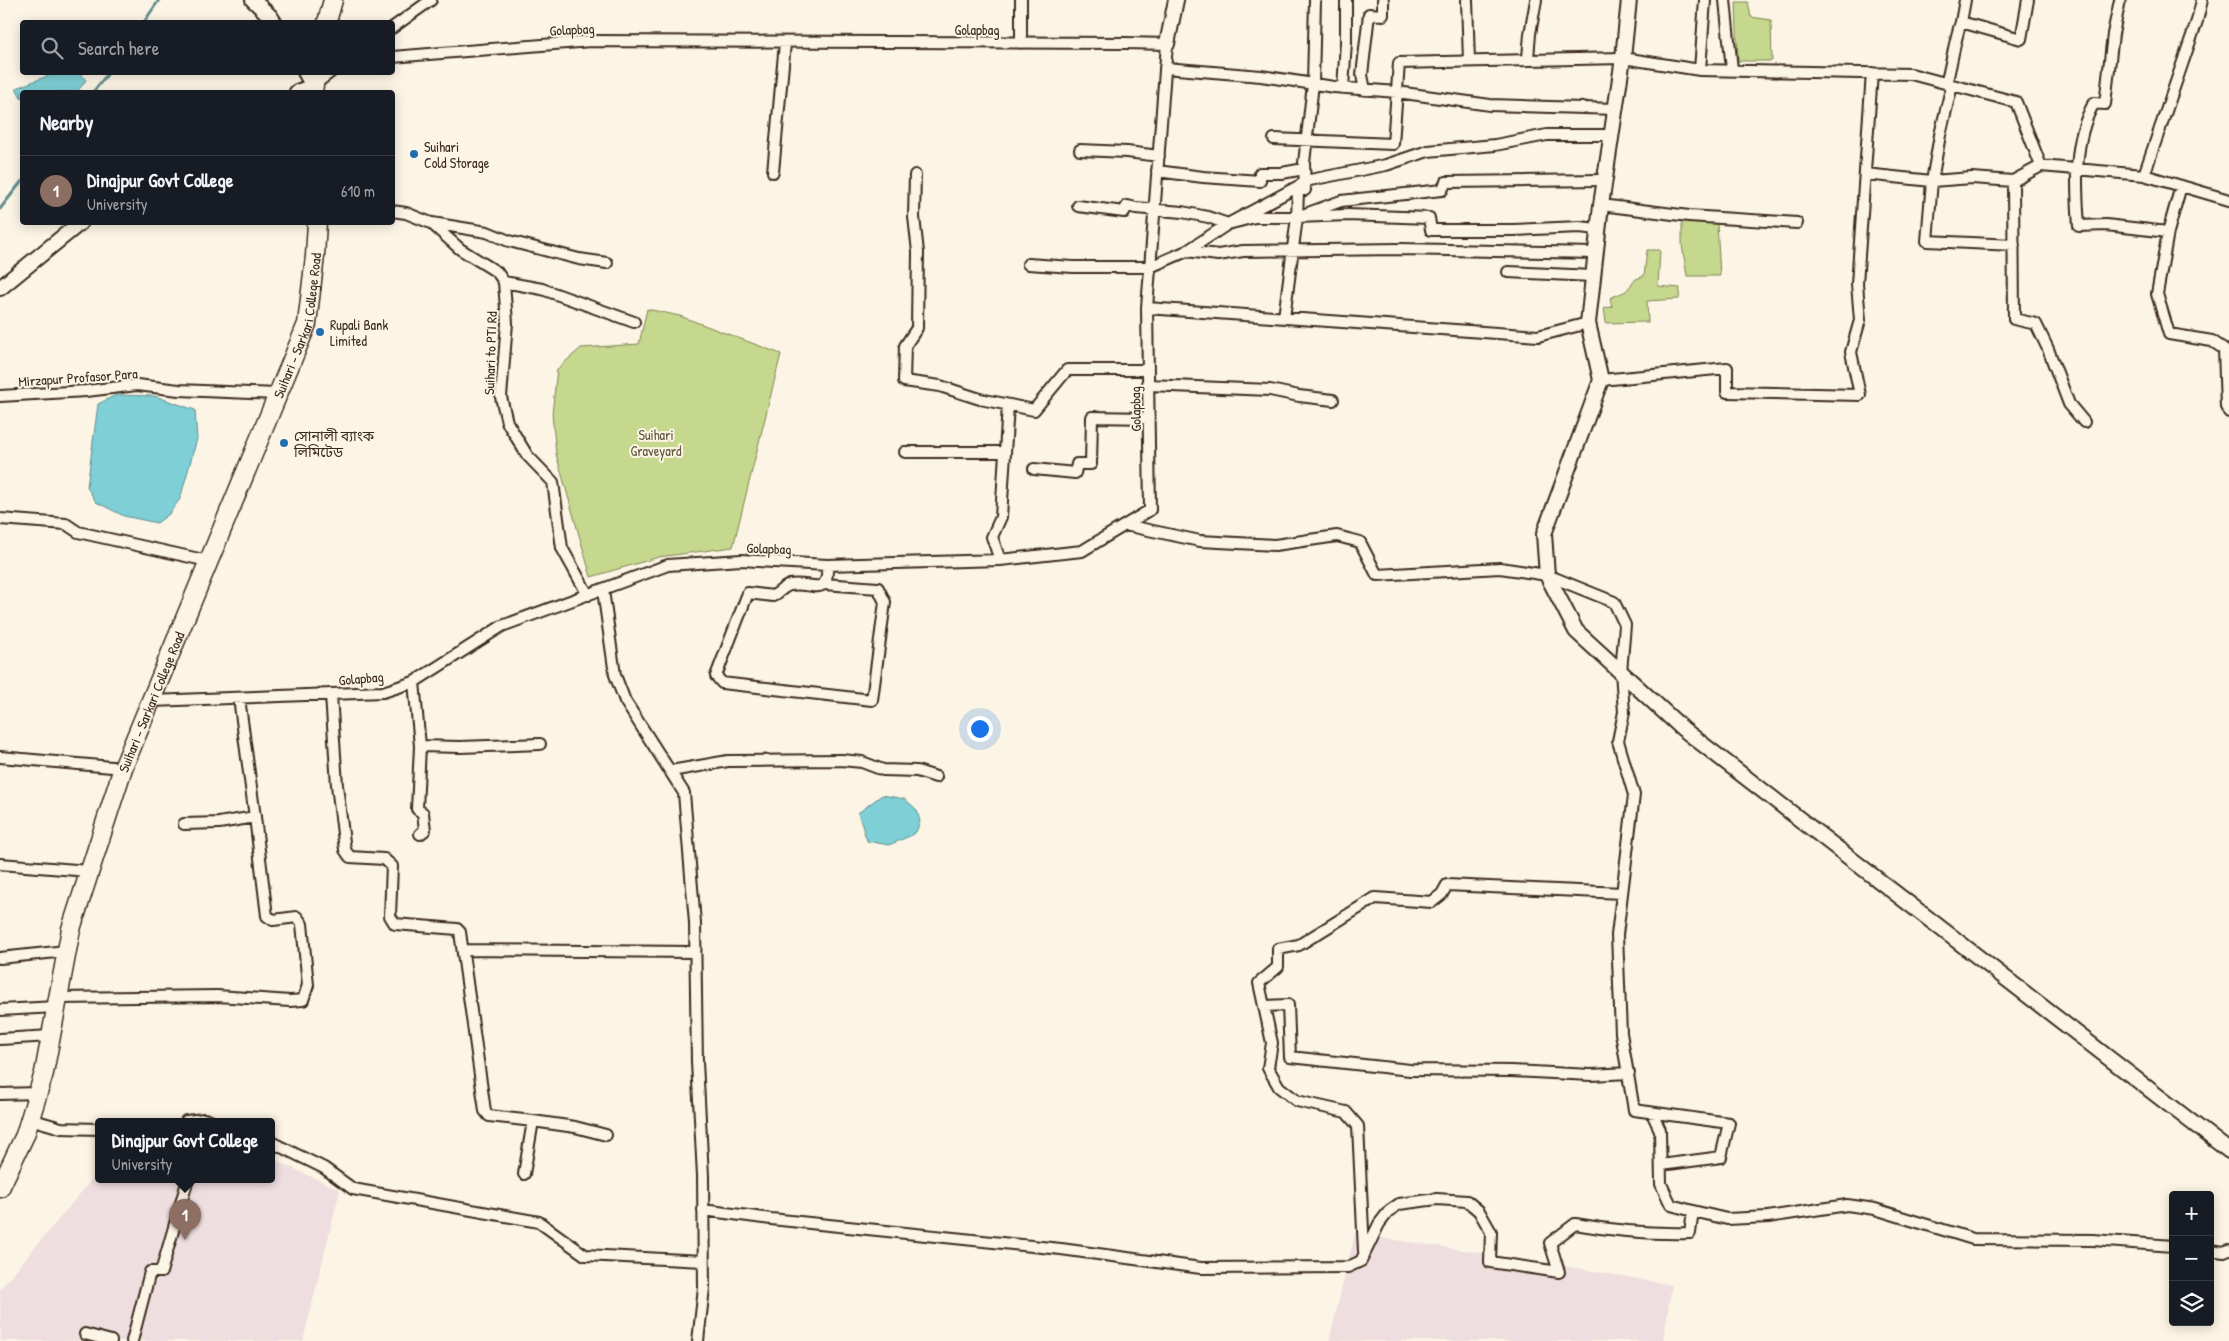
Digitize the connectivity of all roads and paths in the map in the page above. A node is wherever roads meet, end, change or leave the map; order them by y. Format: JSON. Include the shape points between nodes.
{"nodes":[{"id":1,"x":252,"y":0,"type":"edge"},
{"id":2,"x":333,"y":0,"type":"edge"},
{"id":3,"x":431,"y":0,"type":"edge"},
{"id":4,"x":1021,"y":0,"type":"edge"},
{"id":5,"x":1176,"y":0,"type":"edge"},
{"id":6,"x":1315,"y":0,"type":"edge"},
{"id":7,"x":1346,"y":0,"type":"edge"},
{"id":8,"x":1384,"y":0,"type":"edge"},
{"id":9,"x":1468,"y":0,"type":"edge"},
{"id":10,"x":1536,"y":0,"type":"edge"},
{"id":11,"x":1629,"y":0,"type":"edge"},
{"id":12,"x":1705,"y":0,"type":"edge"},
{"id":13,"x":1725,"y":0,"type":"edge"},
{"id":14,"x":1965,"y":0,"type":"edge"},
{"id":15,"x":2028,"y":0,"type":"edge"},
{"id":16,"x":2120,"y":0,"type":"edge"},
{"id":17,"x":2202,"y":0,"type":"edge"},
{"id":18,"x":273,"y":20,"type":"edge"},
{"id":19,"x":328,"y":20,"type":"edge"},
{"id":20,"x":1961,"y":22,"type":"junction"},
{"id":21,"x":395,"y":26,"type":"edge"},
{"id":22,"x":785,"y":43,"type":"junction"},
{"id":23,"x":1021,"y":43,"type":"junction"},
{"id":24,"x":1167,"y":44,"type":"junction"},
{"id":25,"x":395,"y":57,"type":"edge"},
{"id":26,"x":1528,"y":58,"type":"junction"},
{"id":27,"x":1623,"y":58,"type":"junction"},
{"id":28,"x":1469,"y":61,"type":"junction"},
{"id":29,"x":1165,"y":68,"type":"junction"},
{"id":30,"x":1700,"y":70,"type":"junction"},
{"id":31,"x":1732,"y":70,"type":"junction"},
{"id":32,"x":1872,"y":73,"type":"junction"},
{"id":33,"x":325,"y":75,"type":"edge"},
{"id":34,"x":309,"y":83,"type":"edge"},
{"id":35,"x":1313,"y":84,"type":"junction"},
{"id":36,"x":1949,"y":84,"type":"junction"},
{"id":37,"x":1343,"y":88,"type":"junction"},
{"id":38,"x":1365,"y":90,"type":"junction"},
{"id":39,"x":1397,"y":92,"type":"junction"},
{"id":40,"x":1616,"y":109,"type":"junction"},
{"id":41,"x":1612,"y":134,"type":"junction"},
{"id":42,"x":1274,"y":139,"type":"dead end"},
{"id":43,"x":1306,"y":141,"type":"junction"},
{"id":44,"x":1080,"y":150,"type":"dead end"},
{"id":45,"x":1158,"y":156,"type":"junction"},
{"id":46,"x":2041,"y":166,"type":"junction"},
{"id":47,"x":1304,"y":169,"type":"junction"},
{"id":48,"x":2077,"y":169,"type":"junction"},
{"id":49,"x":1157,"y":171,"type":"junction"},
{"id":50,"x":773,"y":172,"type":"dead end"},
{"id":51,"x":1865,"y":174,"type":"junction"},
{"id":52,"x":916,"y":175,"type":"dead end"},
{"id":53,"x":2144,"y":175,"type":"junction"},
{"id":54,"x":1604,"y":180,"type":"junction"},
{"id":55,"x":1932,"y":181,"type":"junction"},
{"id":56,"x":2012,"y":181,"type":"junction"},
{"id":57,"x":1305,"y":183,"type":"junction"},
{"id":58,"x":2181,"y":186,"type":"junction"},
{"id":59,"x":2229,"y":200,"type":"edge"},
{"id":60,"x":1600,"y":205,"type":"junction"},
{"id":61,"x":1078,"y":206,"type":"dead end"},
{"id":62,"x":1154,"y":210,"type":"junction"},
{"id":63,"x":395,"y":212,"type":"edge"},
{"id":64,"x":1297,"y":216,"type":"junction"},
{"id":65,"x":431,"y":223,"type":"junction"},
{"id":66,"x":1797,"y":223,"type":"dead end"},
{"id":67,"x":1228,"y":224,"type":"junction"},
{"id":68,"x":77,"y":225,"type":"edge"},
{"id":69,"x":316,"y":225,"type":"edge"},
{"id":70,"x":1598,"y":229,"type":"junction"},
{"id":71,"x":2168,"y":232,"type":"junction"},
{"id":72,"x":2014,"y":245,"type":"junction"},
{"id":73,"x":1187,"y":252,"type":"junction"},
{"id":74,"x":1294,"y":252,"type":"junction"},
{"id":75,"x":1596,"y":253,"type":"junction"},
{"id":76,"x":607,"y":263,"type":"dead end"},
{"id":77,"x":1028,"y":264,"type":"dead end"},
{"id":78,"x":1150,"y":267,"type":"junction"},
{"id":79,"x":1508,"y":272,"type":"dead end"},
{"id":80,"x":1593,"y":276,"type":"junction"},
{"id":81,"x":504,"y":282,"type":"junction"},
{"id":82,"x":0,"y":288,"type":"edge"},
{"id":83,"x":1147,"y":308,"type":"junction"},
{"id":84,"x":1284,"y":318,"type":"junction"},
{"id":85,"x":634,"y":322,"type":"dead end"},
{"id":86,"x":1588,"y":323,"type":"junction"},
{"id":87,"x":1148,"y":370,"type":"junction"},
{"id":88,"x":1601,"y":380,"type":"junction"},
{"id":89,"x":1148,"y":385,"type":"junction"},
{"id":90,"x":277,"y":394,"type":"junction"},
{"id":91,"x":0,"y":396,"type":"edge"},
{"id":92,"x":1333,"y":400,"type":"dead end"},
{"id":93,"x":1008,"y":405,"type":"junction"},
{"id":94,"x":2229,"y":412,"type":"edge"},
{"id":95,"x":1148,"y":418,"type":"junction"},
{"id":96,"x":2084,"y":422,"type":"dead end"},
{"id":97,"x":905,"y":452,"type":"dead end"},
{"id":98,"x":1005,"y":452,"type":"junction"},
{"id":99,"x":1034,"y":469,"type":"dead end"},
{"id":100,"x":0,"y":519,"type":"edge"},
{"id":101,"x":1126,"y":525,"type":"junction"},
{"id":102,"x":1000,"y":560,"type":"junction"},
{"id":103,"x":208,"y":561,"type":"junction"},
{"id":104,"x":827,"y":565,"type":"junction"},
{"id":105,"x":1547,"y":575,"type":"junction"},
{"id":106,"x":824,"y":584,"type":"junction"},
{"id":107,"x":603,"y":590,"type":"junction"},
{"id":108,"x":588,"y":595,"type":"junction"},
{"id":109,"x":1621,"y":672,"type":"junction"},
{"id":110,"x":414,"y":682,"type":"junction"},
{"id":111,"x":331,"y":695,"type":"junction"},
{"id":112,"x":239,"y":698,"type":"junction"},
{"id":113,"x":152,"y":701,"type":"junction"},
{"id":114,"x":540,"y":744,"type":"dead end"},
{"id":115,"x":420,"y":746,"type":"junction"},
{"id":116,"x":0,"y":757,"type":"edge"},
{"id":117,"x":123,"y":768,"type":"junction"},
{"id":118,"x":671,"y":771,"type":"junction"},
{"id":119,"x":936,"y":777,"type":"dead end"},
{"id":120,"x":255,"y":817,"type":"junction"},
{"id":121,"x":184,"y":824,"type":"dead end"},
{"id":122,"x":420,"y":834,"type":"dead end"},
{"id":123,"x":0,"y":864,"type":"edge"},
{"id":124,"x":89,"y":871,"type":"junction"},
{"id":125,"x":1622,"y":893,"type":"junction"},
{"id":126,"x":463,"y":950,"type":"junction"},
{"id":127,"x":66,"y":952,"type":"junction"},
{"id":128,"x":694,"y":952,"type":"junction"},
{"id":129,"x":0,"y":958,"type":"edge"},
{"id":130,"x":57,"y":1003,"type":"junction"},
{"id":131,"x":1264,"y":1006,"type":"junction"},
{"id":132,"x":0,"y":1010,"type":"edge"},
{"id":133,"x":51,"y":1036,"type":"junction"},
{"id":134,"x":0,"y":1038,"type":"edge"},
{"id":135,"x":1629,"y":1073,"type":"junction"},
{"id":136,"x":38,"y":1093,"type":"junction"},
{"id":137,"x":0,"y":1094,"type":"edge"},
{"id":138,"x":1652,"y":1112,"type":"junction"},
{"id":139,"x":30,"y":1119,"type":"junction"},
{"id":140,"x":533,"y":1121,"type":"junction"},
{"id":141,"x":95,"y":1128,"type":"edge"},
{"id":142,"x":606,"y":1135,"type":"dead end"},
{"id":143,"x":275,"y":1144,"type":"edge"},
{"id":144,"x":2229,"y":1151,"type":"edge"},
{"id":145,"x":1661,"y":1165,"type":"junction"},
{"id":146,"x":4,"y":1169,"type":"edge"},
{"id":147,"x":524,"y":1174,"type":"dead end"},
{"id":148,"x":187,"y":1183,"type":"edge"},
{"id":149,"x":0,"y":1188,"type":"edge"},
{"id":150,"x":703,"y":1210,"type":"junction"},
{"id":151,"x":1693,"y":1211,"type":"junction"},
{"id":152,"x":2169,"y":1246,"type":"edge"},
{"id":153,"x":2229,"y":1250,"type":"edge"},
{"id":154,"x":2214,"y":1251,"type":"edge"},
{"id":155,"x":1365,"y":1254,"type":"junction"},
{"id":156,"x":703,"y":1261,"type":"junction"},
{"id":157,"x":85,"y":1334,"type":"dead end"},
{"id":158,"x":111,"y":1341,"type":"edge"},
{"id":159,"x":132,"y":1341,"type":"edge"},
{"id":160,"x":698,"y":1341,"type":"edge"}],
"edges":[{"from":1,"to":18,"type":"street"},
{"from":2,"to":19,"type":"highway"},
{"from":3,"to":21,"type":"street"},
{"from":4,"to":23,"type":"street"},
{"from":5,"to":24,"type":"street"},
{"from":6,"to":35,"type":"street"},
{"from":7,"to":37,"type":"street"},
{"from":8,"to":38,"type":"street","via":[[1383,15],[1368,14],[1362,75]]},
{"from":9,"to":28,"type":"street"},
{"from":10,"to":26,"type":"street"},
{"from":11,"to":27,"type":"street"},
{"from":12,"to":30,"type":"street"},
{"from":13,"to":31,"type":"street"},
{"from":14,"to":20,"type":"street"},
{"from":15,"to":20,"type":"street","via":[[2020,39]]},
{"from":16,"to":48,"type":"street","via":[[2105,104],[2094,103],[2087,115]]},
{"from":17,"to":53,"type":"street"},
{"from":20,"to":36,"type":"street","via":[[1955,39]]},
{"from":22,"to":23,"type":"street","name":"Golapbag"},
{"from":22,"to":25,"type":"street","name":"Golapbag","via":[[591,41]]},
{"from":22,"to":50,"type":"street"},
{"from":23,"to":24,"type":"street","name":"Golapbag"},
{"from":24,"to":29,"type":"street","name":"Golapbag"},
{"from":26,"to":27,"type":"street"},
{"from":26,"to":28,"type":"street"},
{"from":27,"to":30,"type":"street"},
{"from":27,"to":40,"type":"street"},
{"from":28,"to":39,"type":"street","via":[[1399,63]]},
{"from":29,"to":35,"type":"street"},
{"from":29,"to":45,"type":"street","name":"Golapbag"},
{"from":30,"to":31,"type":"street"},
{"from":31,"to":32,"type":"street"},
{"from":32,"to":36,"type":"street","via":[[1910,74]]},
{"from":32,"to":51,"type":"street"},
{"from":33,"to":34,"type":"street"},
{"from":35,"to":37,"type":"street"},
{"from":35,"to":43,"type":"street"},
{"from":36,"to":46,"type":"street","via":[[2016,102]]},
{"from":36,"to":55,"type":"street"},
{"from":37,"to":38,"type":"street"},
{"from":38,"to":39,"type":"street"},
{"from":39,"to":40,"type":"street","via":[[1490,105]]},
{"from":39,"to":43,"type":"street","via":[[1393,144]]},
{"from":40,"to":41,"type":"street"},
{"from":41,"to":54,"type":"street"},
{"from":41,"to":57,"type":"street","via":[[1547,135],[1495,145],[1428,151],[1386,165]]},
{"from":42,"to":43,"type":"street"},
{"from":43,"to":47,"type":"street"},
{"from":44,"to":45,"type":"street"},
{"from":45,"to":49,"type":"street","name":"Golapbag"},
{"from":46,"to":48,"type":"street"},
{"from":46,"to":56,"type":"street"},
{"from":47,"to":49,"type":"street","via":[[1282,174],[1260,173],[1260,181]]},
{"from":47,"to":57,"type":"street"},
{"from":48,"to":53,"type":"street"},
{"from":48,"to":71,"type":"street","via":[[2079,226],[2106,225]]},
{"from":49,"to":62,"type":"street","name":"Golapbag"},
{"from":51,"to":55,"type":"street"},
{"from":51,"to":88,"type":"street","via":[[1857,284],[1860,320],[1851,352],[1860,395],[1727,392],[1727,368]]},
{"from":52,"to":93,"type":"street","via":[[914,217],[918,252],[918,328],[905,346],[904,381],[940,386],[980,400]]},
{"from":53,"to":58,"type":"street"},
{"from":54,"to":60,"type":"street"},
{"from":54,"to":64,"type":"street","via":[[1446,182],[1442,190],[1341,201]]},
{"from":55,"to":56,"type":"street","via":[[1972,178]]},
{"from":55,"to":72,"type":"street","via":[[1927,241]]},
{"from":56,"to":72,"type":"street"},
{"from":57,"to":64,"type":"street","via":[[1305,190],[1298,192]]},
{"from":57,"to":67,"type":"street"},
{"from":58,"to":59,"type":"street"},
{"from":58,"to":71,"type":"street"},
{"from":60,"to":66,"type":"street","via":[[1689,216]]},
{"from":60,"to":70,"type":"street"},
{"from":61,"to":62,"type":"street","via":[[1124,212],[1127,206]]},
{"from":62,"to":67,"type":"street","via":[[1208,216]]},
{"from":62,"to":78,"type":"street","name":"Golapbag"},
{"from":63,"to":65,"type":"street"},
{"from":64,"to":67,"type":"street","via":[[1254,217]]},
{"from":64,"to":70,"type":"street","via":[[1430,218],[1431,230]]},
{"from":64,"to":74,"type":"street"},
{"from":65,"to":76,"type":"street","via":[[487,232],[509,241]]},
{"from":65,"to":81,"type":"street","via":[[460,249],[497,272]]},
{"from":67,"to":73,"type":"street"},
{"from":68,"to":82,"type":"street"},
{"from":69,"to":90,"type":"highway","name":"Suihari - Sarkari College Road","via":[[307,324]]},
{"from":70,"to":75,"type":"street"},
{"from":71,"to":94,"type":"street","via":[[2157,294],[2169,334],[2212,341],[2224,349],[2226,407]]},
{"from":72,"to":96,"type":"street","via":[[2014,319],[2036,324],[2069,404]]},
{"from":73,"to":74,"type":"street","via":[[1218,255],[1243,251]]},
{"from":73,"to":78,"type":"street"},
{"from":74,"to":75,"type":"street","via":[[1400,249]]},
{"from":74,"to":84,"type":"street"},
{"from":75,"to":80,"type":"street"},
{"from":77,"to":78,"type":"street"},
{"from":78,"to":83,"type":"street","name":"Golapbag"},
{"from":79,"to":80,"type":"street"},
{"from":80,"to":86,"type":"street"},
{"from":81,"to":85,"type":"street","via":[[550,292]]},
{"from":81,"to":108,"type":"street","name":"Suihari to PTI Rd","via":[[507,323],[501,396],[507,422],[528,455],[553,482],[562,548]]},
{"from":83,"to":84,"type":"street"},
{"from":83,"to":87,"type":"street","name":"Golapbag"},
{"from":84,"to":86,"type":"street","via":[[1538,336]]},
{"from":86,"to":88,"type":"street"},
{"from":87,"to":89,"type":"street","name":"Golapbag"},
{"from":87,"to":93,"type":"street","via":[[1067,370],[1034,410]]},
{"from":88,"to":105,"type":"street","via":[[1544,534]]},
{"from":89,"to":92,"type":"street","via":[[1270,390]]},
{"from":89,"to":95,"type":"street","name":"Golapbag"},
{"from":90,"to":91,"type":"street","name":"Mirzapur Profasor Para","via":[[137,385]]},
{"from":90,"to":103,"type":"highway","name":"Suihari - Sarkari College Road"},
{"from":93,"to":98,"type":"street"},
{"from":95,"to":99,"type":"street","via":[[1092,417],[1091,464],[1077,464],[1075,473]]},
{"from":95,"to":101,"type":"street","name":"Golapbag","via":[[1150,510]]},
{"from":97,"to":98,"type":"street"},
{"from":98,"to":102,"type":"street","via":[[1001,517],[992,537]]},
{"from":100,"to":103,"type":"street","via":[[66,524],[78,532]]},
{"from":101,"to":102,"type":"street","name":"Golapbag","via":[[1082,551]]},
{"from":101,"to":105,"type":"street","via":[[1200,541],[1274,545],[1337,536],[1360,542],[1377,575],[1500,568]]},
{"from":102,"to":104,"type":"street","name":"Golapbag"},
{"from":103,"to":113,"type":"highway","name":"Suihari - Sarkari College Road"},
{"from":104,"to":106,"type":"street","via":[[828,579]]},
{"from":104,"to":107,"type":"street","name":"Golapbag","via":[[741,560],[668,565]]},
{"from":105,"to":109,"type":"street","via":[[1576,631]]},
{"from":105,"to":109,"type":"street","via":[[1614,602],[1625,625]]},
{"from":106,"to":106,"type":"street","via":[[878,588],[885,602],[872,700],[718,680],[716,676],[748,593],[773,596],[787,586]]},
{"from":107,"to":108,"type":"street","name":"Golapbag"},
{"from":107,"to":118,"type":"street","via":[[615,675],[625,702]]},
{"from":108,"to":110,"type":"street","name":"Golapbag","via":[[502,626]]},
{"from":109,"to":125,"type":"street","via":[[1624,712],[1618,741],[1634,795]]},
{"from":109,"to":144,"type":"street","via":[[1683,730]]},
{"from":110,"to":111,"type":"street","name":"Golapbag","via":[[383,692]]},
{"from":110,"to":115,"type":"street"},
{"from":111,"to":112,"type":"street","name":"Golapbag"},
{"from":111,"to":126,"type":"street","via":[[344,850],[350,857],[384,859],[392,866],[390,916],[394,924],[457,930],[462,936]]},
{"from":112,"to":113,"type":"street","name":"Golapbag"},
{"from":112,"to":120,"type":"street"},
{"from":113,"to":117,"type":"highway","name":"Suihari - Sarkari College Road"},
{"from":114,"to":115,"type":"street"},
{"from":115,"to":122,"type":"street","via":[[417,809],[423,813],[425,830]]},
{"from":116,"to":117,"type":"street"},
{"from":117,"to":124,"type":"highway","name":"Suihari - Sarkari College Road"},
{"from":118,"to":119,"type":"street","via":[[728,761],[841,760],[862,762],[883,770],[917,771]]},
{"from":118,"to":128,"type":"street","via":[[684,793],[695,923]]},
{"from":120,"to":121,"type":"street"},
{"from":120,"to":130,"type":"street","via":[[267,916],[273,920],[297,917],[302,924],[308,985],[303,1000],[150,996]]},
{"from":123,"to":124,"type":"street"},
{"from":124,"to":127,"type":"highway","name":"Suihari - Sarkari College Road"},
{"from":125,"to":131,"type":"street","via":[[1447,885],[1432,902],[1375,898],[1299,946],[1278,949],[1278,967],[1259,983]]},
{"from":125,"to":135,"type":"street","via":[[1617,935],[1621,1033]]},
{"from":126,"to":128,"type":"street"},
{"from":126,"to":140,"type":"street","via":[[485,1111],[489,1116]]},
{"from":127,"to":129,"type":"street"},
{"from":127,"to":130,"type":"highway","name":"Suihari - Sarkari College Road"},
{"from":128,"to":150,"type":"street"},
{"from":130,"to":132,"type":"street"},
{"from":130,"to":133,"type":"highway","name":"Suihari - Sarkari College Road"},
{"from":131,"to":135,"type":"street","via":[[1288,1005],[1290,1057],[1410,1070],[1591,1075]]},
{"from":131,"to":155,"type":"street","via":[[1272,1043],[1268,1068],[1278,1087],[1297,1101],[1346,1112],[1358,1126]]},
{"from":133,"to":134,"type":"street"},
{"from":133,"to":136,"type":"highway","name":"Suihari - Sarkari College Road"},
{"from":135,"to":138,"type":"street","via":[[1634,1110]]},
{"from":136,"to":137,"type":"street"},
{"from":136,"to":139,"type":"highway","name":"Suihari - Sarkari College Road"},
{"from":138,"to":145,"type":"street","via":[[1660,1130]]},
{"from":138,"to":145,"type":"street","via":[[1729,1122],[1721,1157]]},
{"from":139,"to":141,"type":"street","via":[[61,1128]]},
{"from":139,"to":146,"type":"highway","name":"Suihari - Sarkari College Road"},
{"from":140,"to":142,"type":"street"},
{"from":140,"to":147,"type":"street"},
{"from":143,"to":156,"type":"street","via":[[324,1168],[353,1189],[539,1222],[585,1255]]},
{"from":145,"to":151,"type":"street","via":[[1661,1184],[1671,1204]]},
{"from":146,"to":149,"type":"highway","name":"Suihari - Sarkari College Road"},
{"from":148,"to":159,"type":"street","via":[[161,1272],[150,1272]]},
{"from":150,"to":155,"type":"street","via":[[1200,1268],[1348,1267],[1361,1261]]},
{"from":150,"to":156,"type":"street"},
{"from":151,"to":152,"type":"street","via":[[1727,1219],[1768,1217],[1847,1204],[1875,1209],[1973,1239],[2093,1240]]},
{"from":151,"to":155,"type":"street","via":[[1690,1233],[1617,1232],[1575,1224],[1550,1243],[1559,1272],[1490,1262],[1491,1232],[1479,1211],[1467,1201],[1437,1199],[1399,1204],[1389,1211]]},
{"from":153,"to":154,"type":"street"},
{"from":156,"to":160,"type":"street","via":[[704,1288]]},
{"from":157,"to":158,"type":"street"}]}
